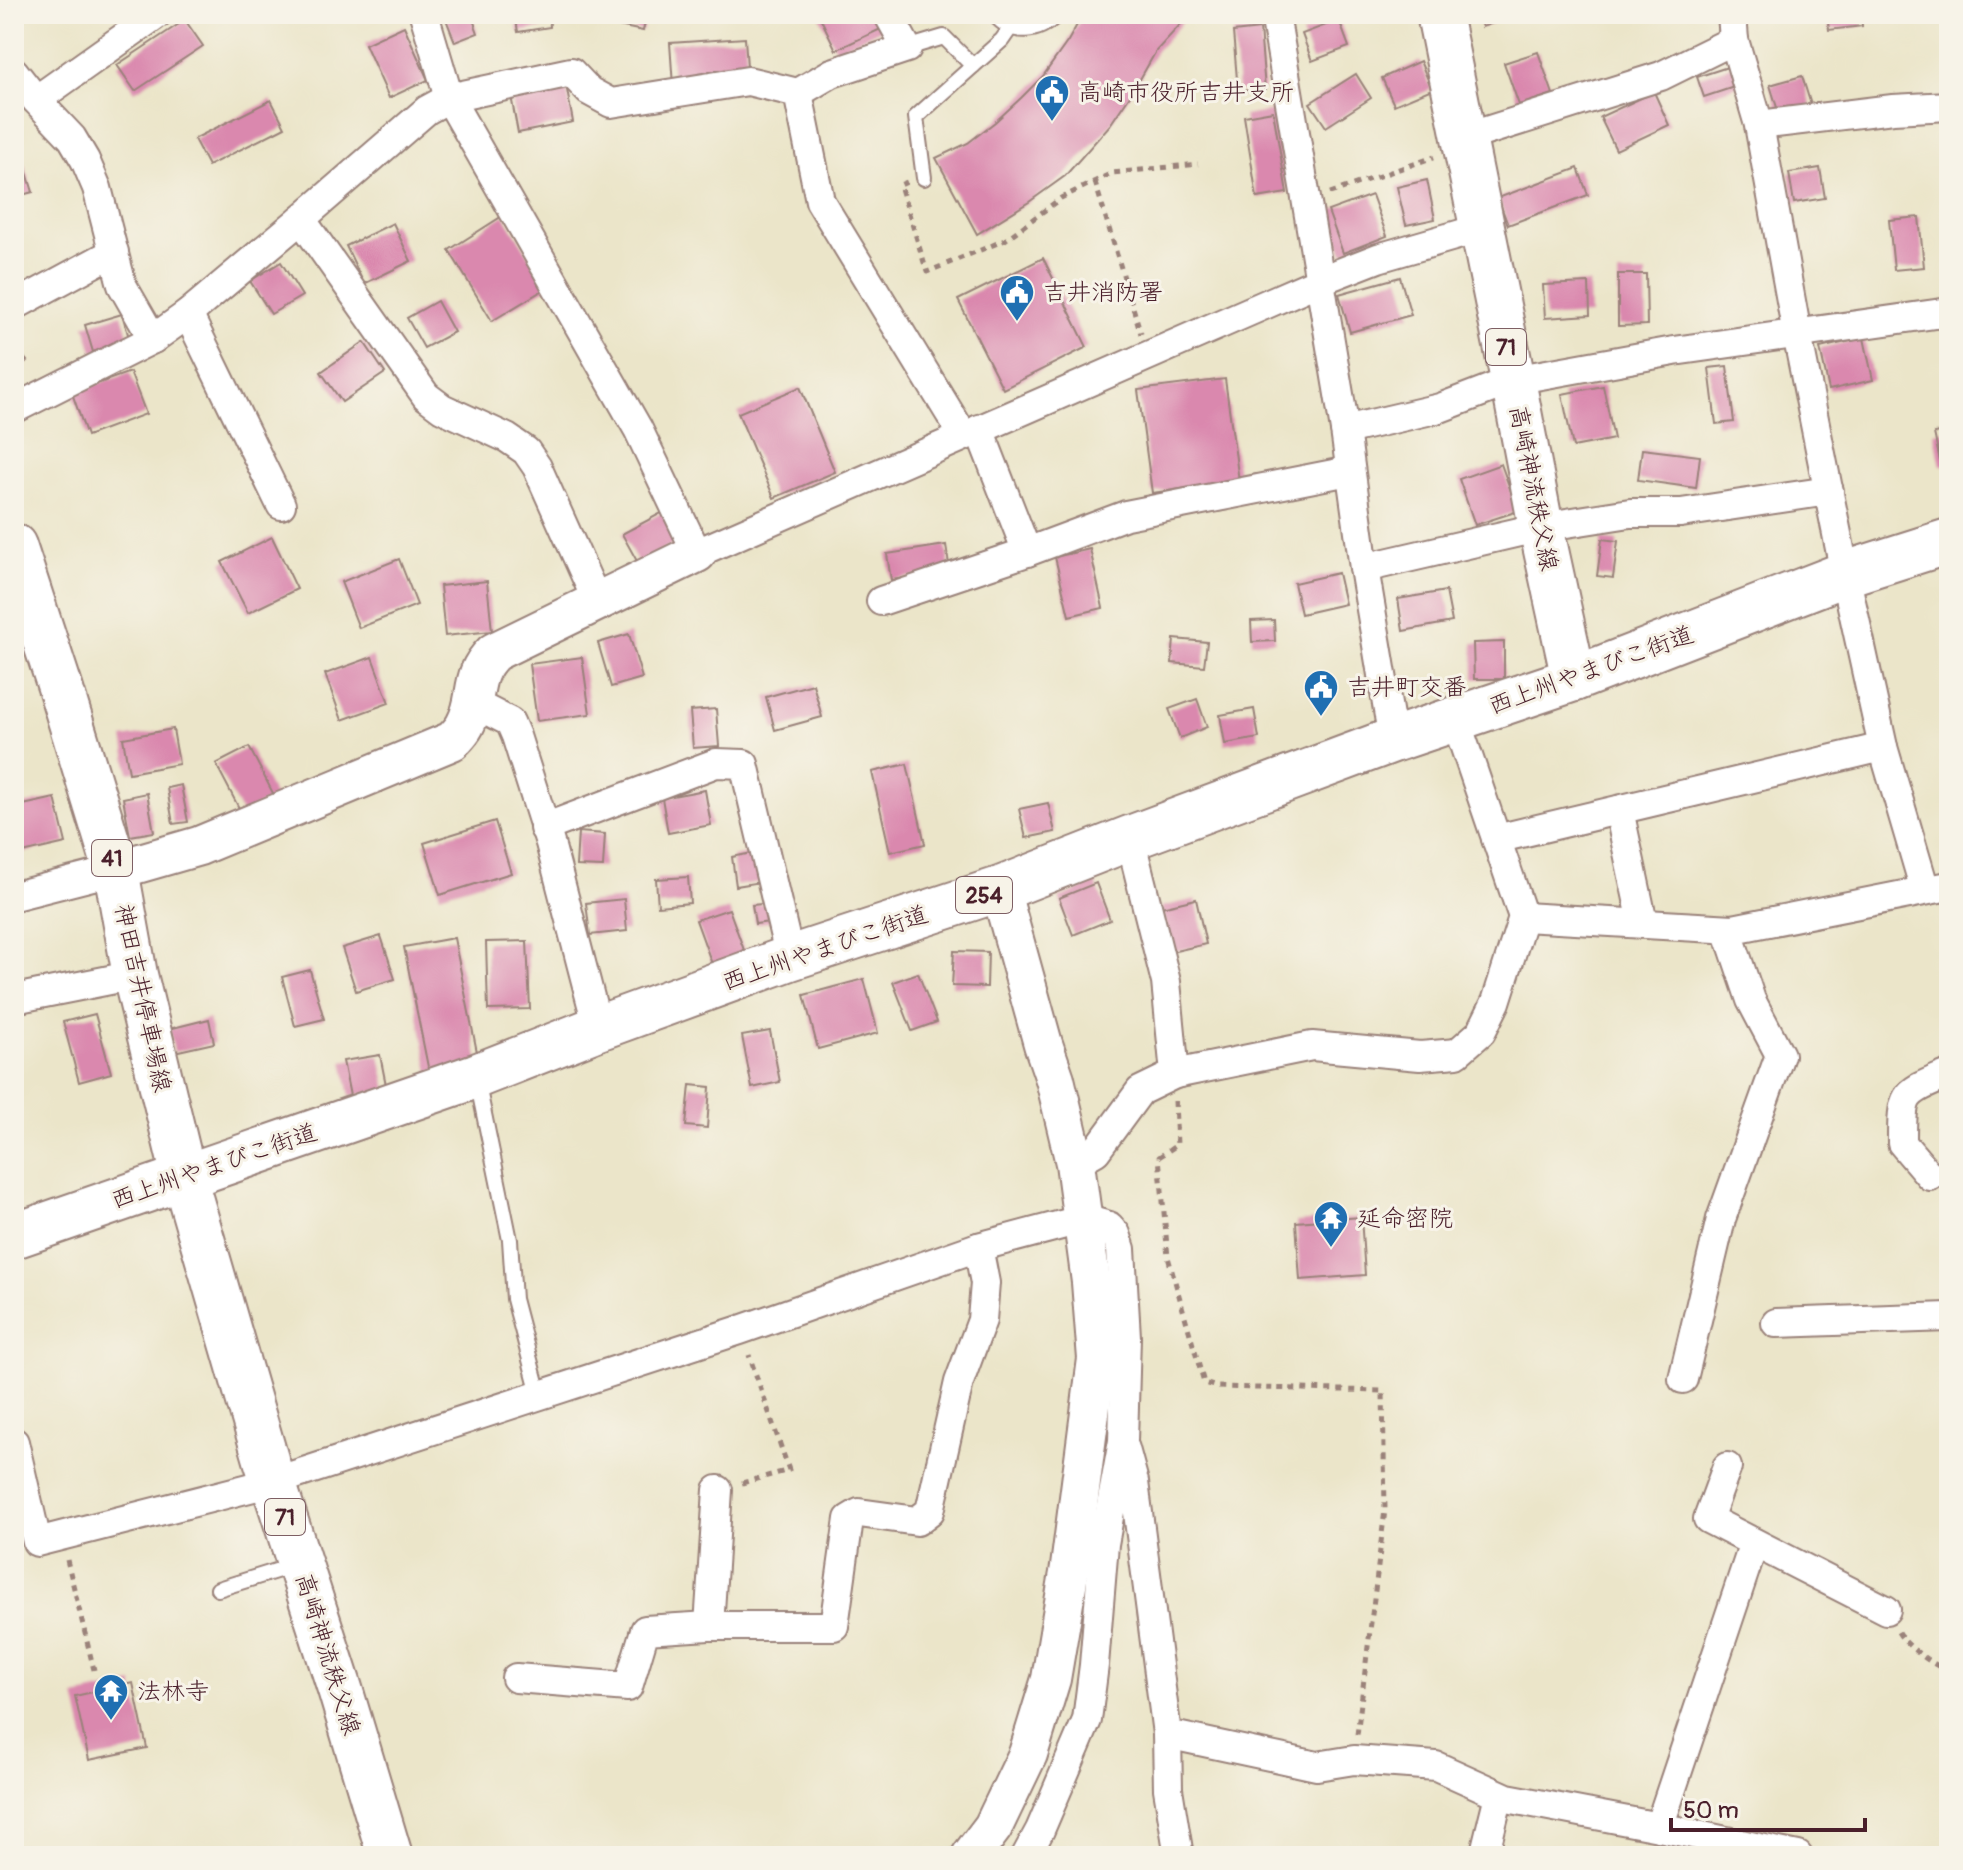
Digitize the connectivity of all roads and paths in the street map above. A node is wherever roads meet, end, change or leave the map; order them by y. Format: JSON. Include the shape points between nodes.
{"nodes":[{"id":1,"x":157,"y":14,"type":"edge"},
{"id":2,"x":424,"y":14,"type":"edge"},
{"id":3,"x":888,"y":14,"type":"edge"},
{"id":4,"x":994,"y":14,"type":"edge"},
{"id":5,"x":1058,"y":14,"type":"edge"},
{"id":6,"x":1275,"y":14,"type":"edge"},
{"id":7,"x":1439,"y":14,"type":"edge"},
{"id":8,"x":1011,"y":27,"type":"junction"},
{"id":9,"x":1733,"y":27,"type":"edge"},
{"id":10,"x":907,"y":48,"type":"junction"},
{"id":11,"x":973,"y":66,"type":"junction"},
{"id":12,"x":14,"y":72,"type":"edge"},
{"id":13,"x":798,"y":93,"type":"junction"},
{"id":14,"x":449,"y":98,"type":"junction"},
{"id":15,"x":36,"y":100,"type":"junction"},
{"id":16,"x":1949,"y":106,"type":"edge"},
{"id":17,"x":1759,"y":125,"type":"junction"},
{"id":18,"x":1464,"y":142,"type":"junction"},
{"id":19,"x":1198,"y":164,"type":"dead end"},
{"id":20,"x":917,"y":180,"type":"joint"},
{"id":21,"x":1095,"y":182,"type":"junction"},
{"id":22,"x":1306,"y":201,"type":"junction"},
{"id":23,"x":301,"y":219,"type":"junction"},
{"id":24,"x":1482,"y":228,"type":"junction"},
{"id":25,"x":114,"y":252,"type":"junction"},
{"id":26,"x":1319,"y":281,"type":"junction"},
{"id":27,"x":14,"y":306,"type":"edge"},
{"id":28,"x":1949,"y":312,"type":"edge"},
{"id":29,"x":188,"y":314,"type":"junction"},
{"id":30,"x":1797,"y":334,"type":"junction"},
{"id":31,"x":153,"y":339,"type":"junction"},
{"id":32,"x":1143,"y":341,"type":"dead end"},
{"id":33,"x":1513,"y":380,"type":"junction"},
{"id":34,"x":14,"y":409,"type":"edge"},
{"id":35,"x":1345,"y":430,"type":"junction"},
{"id":36,"x":971,"y":432,"type":"junction"},
{"id":37,"x":1349,"y":471,"type":"junction"},
{"id":38,"x":1829,"y":491,"type":"junction"},
{"id":39,"x":281,"y":505,"type":"dead end"},
{"id":40,"x":1541,"y":527,"type":"junction"},
{"id":41,"x":1949,"y":541,"type":"edge"},
{"id":42,"x":14,"y":546,"type":"edge"},
{"id":43,"x":1027,"y":552,"type":"junction"},
{"id":44,"x":697,"y":553,"type":"junction"},
{"id":45,"x":1364,"y":568,"type":"junction"},
{"id":46,"x":1845,"y":574,"type":"junction"},
{"id":47,"x":597,"y":601,"type":"junction"},
{"id":48,"x":881,"y":601,"type":"dead end"},
{"id":49,"x":1574,"y":679,"type":"junction"},
{"id":50,"x":471,"y":702,"type":"junction"},
{"id":51,"x":1455,"y":718,"type":"junction"},
{"id":52,"x":1393,"y":740,"type":"junction"},
{"id":53,"x":1883,"y":747,"type":"junction"},
{"id":54,"x":1619,"y":810,"type":"junction"},
{"id":55,"x":544,"y":828,"type":"junction"},
{"id":56,"x":1130,"y":838,"type":"junction"},
{"id":57,"x":1496,"y":839,"type":"junction"},
{"id":58,"x":116,"y":870,"type":"junction"},
{"id":59,"x":1937,"y":888,"type":"edge"},
{"id":60,"x":1000,"y":889,"type":"junction"},
{"id":61,"x":14,"y":896,"type":"edge"},
{"id":62,"x":1523,"y":917,"type":"junction"},
{"id":63,"x":1643,"y":923,"type":"junction"},
{"id":64,"x":1727,"y":929,"type":"junction"},
{"id":65,"x":790,"y":958,"type":"junction"},
{"id":66,"x":135,"y":975,"type":"junction"},
{"id":67,"x":14,"y":999,"type":"edge"},
{"id":68,"x":598,"y":1028,"type":"junction"},
{"id":69,"x":1175,"y":1074,"type":"junction"},
{"id":70,"x":1949,"y":1074,"type":"edge"},
{"id":71,"x":476,"y":1076,"type":"junction"},
{"id":72,"x":1075,"y":1163,"type":"junction"},
{"id":73,"x":1930,"y":1176,"type":"dead end"},
{"id":74,"x":184,"y":1177,"type":"junction"},
{"id":75,"x":1084,"y":1219,"type":"junction"},
{"id":76,"x":14,"y":1236,"type":"edge"},
{"id":77,"x":978,"y":1247,"type":"junction"},
{"id":78,"x":1949,"y":1317,"type":"edge"},
{"id":79,"x":1776,"y":1323,"type":"dead end"},
{"id":80,"x":740,"y":1330,"type":"junction"},
{"id":81,"x":1683,"y":1379,"type":"dead end"},
{"id":82,"x":539,"y":1394,"type":"junction"},
{"id":83,"x":1123,"y":1441,"type":"junction"},
{"id":84,"x":14,"y":1442,"type":"edge"},
{"id":85,"x":1727,"y":1467,"type":"dead end"},
{"id":86,"x":18,"y":1479,"type":"edge"},
{"id":87,"x":273,"y":1482,"type":"junction"},
{"id":88,"x":718,"y":1490,"type":"joint"},
{"id":89,"x":61,"y":1536,"type":"junction"},
{"id":90,"x":1754,"y":1543,"type":"junction"},
{"id":91,"x":300,"y":1564,"type":"junction"},
{"id":92,"x":218,"y":1589,"type":"dead end"},
{"id":93,"x":1886,"y":1610,"type":"joint"},
{"id":94,"x":709,"y":1626,"type":"junction"},
{"id":95,"x":94,"y":1670,"type":"dead end"},
{"id":96,"x":1949,"y":1671,"type":"edge"},
{"id":97,"x":516,"y":1678,"type":"dead end"},
{"id":98,"x":1167,"y":1734,"type":"junction"},
{"id":99,"x":1354,"y":1760,"type":"junction"},
{"id":100,"x":1499,"y":1795,"type":"junction"},
{"id":101,"x":1659,"y":1827,"type":"junction"},
{"id":102,"x":390,"y":1856,"type":"edge"},
{"id":103,"x":971,"y":1856,"type":"edge"},
{"id":104,"x":1026,"y":1856,"type":"edge"},
{"id":105,"x":1179,"y":1856,"type":"edge"},
{"id":106,"x":1484,"y":1856,"type":"edge"},
{"id":107,"x":1798,"y":1856,"type":"edge"}],
"edges":[{"from":1,"to":15,"type":"street"},
{"from":2,"to":14,"type":"street"},
{"from":3,"to":10,"type":"street"},
{"from":4,"to":8,"type":"lane"},
{"from":5,"to":8,"type":"lane","via":[[1036,29]]},
{"from":6,"to":22,"type":"street"},
{"from":7,"to":18,"type":"main road","name":"高崎神流秩父線","number":"71"},
{"from":8,"to":11,"type":"lane"},
{"from":9,"to":17,"type":"street"},
{"from":9,"to":18,"type":"street","via":[[1661,76]]},
{"from":10,"to":11,"type":"lane","via":[[944,37]]},
{"from":10,"to":13,"type":"street","via":[[832,73]]},
{"from":11,"to":20,"type":"lane","via":[[916,117]]},
{"from":12,"to":15,"type":"street"},
{"from":13,"to":14,"type":"street","via":[[748,81],[611,103],[571,72]]},
{"from":13,"to":36,"type":"street","via":[[820,201]]},
{"from":14,"to":23,"type":"street","via":[[427,110]]},
{"from":14,"to":44,"type":"street","via":[[638,429]]},
{"from":15,"to":25,"type":"street","via":[[85,160]]},
{"from":16,"to":17,"type":"street"},
{"from":17,"to":30,"type":"street"},
{"from":18,"to":22,"type":"path"},
{"from":18,"to":24,"type":"main road","name":"高崎神流秩父線","number":"71"},
{"from":19,"to":21,"type":"path","via":[[1112,173]]},
{"from":20,"to":21,"type":"path","via":[[900,185],[927,272],[1005,240],[1061,198]]},
{"from":21,"to":32,"type":"path"},
{"from":22,"to":26,"type":"street"},
{"from":23,"to":29,"type":"street"},
{"from":23,"to":47,"type":"street","via":[[426,396],[526,451]]},
{"from":24,"to":26,"type":"street"},
{"from":24,"to":33,"type":"main road","name":"高崎神流秩父線","number":"71"},
{"from":25,"to":27,"type":"street"},
{"from":25,"to":31,"type":"street","via":[[122,285]]},
{"from":26,"to":35,"type":"street"},
{"from":26,"to":36,"type":"street"},
{"from":28,"to":30,"type":"street"},
{"from":29,"to":31,"type":"street"},
{"from":29,"to":39,"type":"street"},
{"from":30,"to":33,"type":"street"},
{"from":30,"to":38,"type":"street"},
{"from":31,"to":34,"type":"street"},
{"from":33,"to":35,"type":"street","via":[[1440,408]]},
{"from":33,"to":40,"type":"main road","name":"高崎神流秩父線","number":"71"},
{"from":35,"to":37,"type":"street"},
{"from":36,"to":43,"type":"street"},
{"from":36,"to":44,"type":"street"},
{"from":37,"to":43,"type":"street","via":[[1126,515]]},
{"from":37,"to":45,"type":"street"},
{"from":38,"to":40,"type":"street"},
{"from":38,"to":46,"type":"street"},
{"from":40,"to":45,"type":"street"},
{"from":40,"to":49,"type":"main road","name":"高崎神流秩父線","number":"71"},
{"from":41,"to":46,"type":"main road","name":"西上州やまびこ街道","number":"254"},
{"from":42,"to":58,"type":"main road","name":"神田吉井停車場線","number":"41"},
{"from":43,"to":48,"type":"street"},
{"from":44,"to":47,"type":"street"},
{"from":45,"to":52,"type":"street"},
{"from":46,"to":49,"type":"main road","name":"西上州やまびこ街道","number":"254"},
{"from":46,"to":53,"type":"street"},
{"from":47,"to":50,"type":"street","via":[[494,652],[483,662]]},
{"from":49,"to":51,"type":"main road","name":"西上州やまびこ街道","number":"254"},
{"from":50,"to":55,"type":"street","via":[[510,722]]},
{"from":50,"to":58,"type":"street","via":[[464,727],[452,741],[199,846]]},
{"from":51,"to":52,"type":"main road","name":"西上州やまびこ街道","number":"254"},
{"from":51,"to":57,"type":"street"},
{"from":52,"to":56,"type":"main road","name":"西上州やまびこ街道","number":"254"},
{"from":53,"to":54,"type":"street"},
{"from":53,"to":59,"type":"street"},
{"from":54,"to":57,"type":"street"},
{"from":54,"to":63,"type":"street"},
{"from":55,"to":65,"type":"street","via":[[716,763],[744,764]]},
{"from":55,"to":68,"type":"street"},
{"from":56,"to":60,"type":"main road","name":"西上州やまびこ街道","number":"254"},
{"from":56,"to":69,"type":"street","via":[[1166,982]]},
{"from":57,"to":62,"type":"street"},
{"from":58,"to":61,"type":"street"},
{"from":58,"to":66,"type":"main road","name":"神田吉井停車場線","number":"41"},
{"from":59,"to":64,"type":"street"},
{"from":60,"to":65,"type":"main road","name":"西上州やまびこ街道","number":"254"},
{"from":60,"to":72,"type":"street"},
{"from":62,"to":63,"type":"street"},
{"from":62,"to":69,"type":"street","via":[[1491,1012],[1481,1032],[1457,1053],[1420,1056],[1312,1046]]},
{"from":63,"to":64,"type":"street"},
{"from":64,"to":81,"type":"street","via":[[1751,1000],[1780,1055],[1721,1219]]},
{"from":65,"to":68,"type":"main road","name":"西上州やまびこ街道","number":"254"},
{"from":66,"to":67,"type":"street"},
{"from":66,"to":74,"type":"main road","name":"神田吉井停車場線","number":"41"},
{"from":68,"to":71,"type":"main road","name":"西上州やまびこ街道","number":"254"},
{"from":69,"to":72,"type":"street","via":[[1140,1091],[1096,1151]]},
{"from":69,"to":99,"type":"path","via":[[1177,1145],[1159,1157],[1168,1257],[1204,1383],[1383,1391],[1385,1510]]},
{"from":70,"to":73,"type":"street","via":[[1911,1090],[1902,1108],[1902,1143]]},
{"from":71,"to":74,"type":"main road","name":"西上州やまびこ街道","number":"254"},
{"from":71,"to":82,"type":"lane","via":[[510,1240],[514,1299]]},
{"from":72,"to":75,"type":"street"},
{"from":74,"to":76,"type":"main road","name":"西上州やまびこ街道","number":"254"},
{"from":74,"to":87,"type":"main road","name":"高崎神流秩父線","number":"71"},
{"from":75,"to":77,"type":"street"},
{"from":75,"to":83,"type":"street","via":[[1109,1226],[1121,1249],[1126,1337]]},
{"from":75,"to":103,"type":"street","via":[[1097,1359],[1056,1651],[1028,1754],[993,1827]]},
{"from":77,"to":80,"type":"street"},
{"from":77,"to":94,"type":"street","via":[[985,1283],[982,1320],[959,1382],[930,1511],[917,1521],[859,1513],[849,1519],[834,1626]]},
{"from":78,"to":79,"type":"street"},
{"from":80,"to":82,"type":"street"},
{"from":80,"to":88,"type":"path","via":[[789,1470]]},
{"from":82,"to":87,"type":"street"},
{"from":83,"to":98,"type":"street","via":[[1134,1482]]},
{"from":83,"to":104,"type":"street","via":[[1104,1544],[1087,1720]]},
{"from":84,"to":86,"type":"street"},
{"from":85,"to":90,"type":"street","via":[[1708,1519]]},
{"from":86,"to":89,"type":"street","via":[[37,1542]]},
{"from":87,"to":89,"type":"street"},
{"from":87,"to":91,"type":"main road","name":"高崎神流秩父線","number":"71"},
{"from":88,"to":94,"type":"street"},
{"from":89,"to":95,"type":"path"},
{"from":90,"to":93,"type":"street"},
{"from":90,"to":101,"type":"street"},
{"from":91,"to":92,"type":"lane"},
{"from":91,"to":102,"type":"main road","name":"高崎神流秩父線","number":"71"},
{"from":93,"to":96,"type":"path","via":[[1902,1639]]},
{"from":94,"to":97,"type":"street","via":[[645,1630],[628,1687]]},
{"from":98,"to":99,"type":"street","via":[[1317,1766]]},
{"from":98,"to":105,"type":"street","via":[[1168,1789]]},
{"from":99,"to":100,"type":"street","via":[[1436,1766]]},
{"from":100,"to":101,"type":"street"},
{"from":100,"to":106,"type":"street"},
{"from":101,"to":107,"type":"street"}]}
